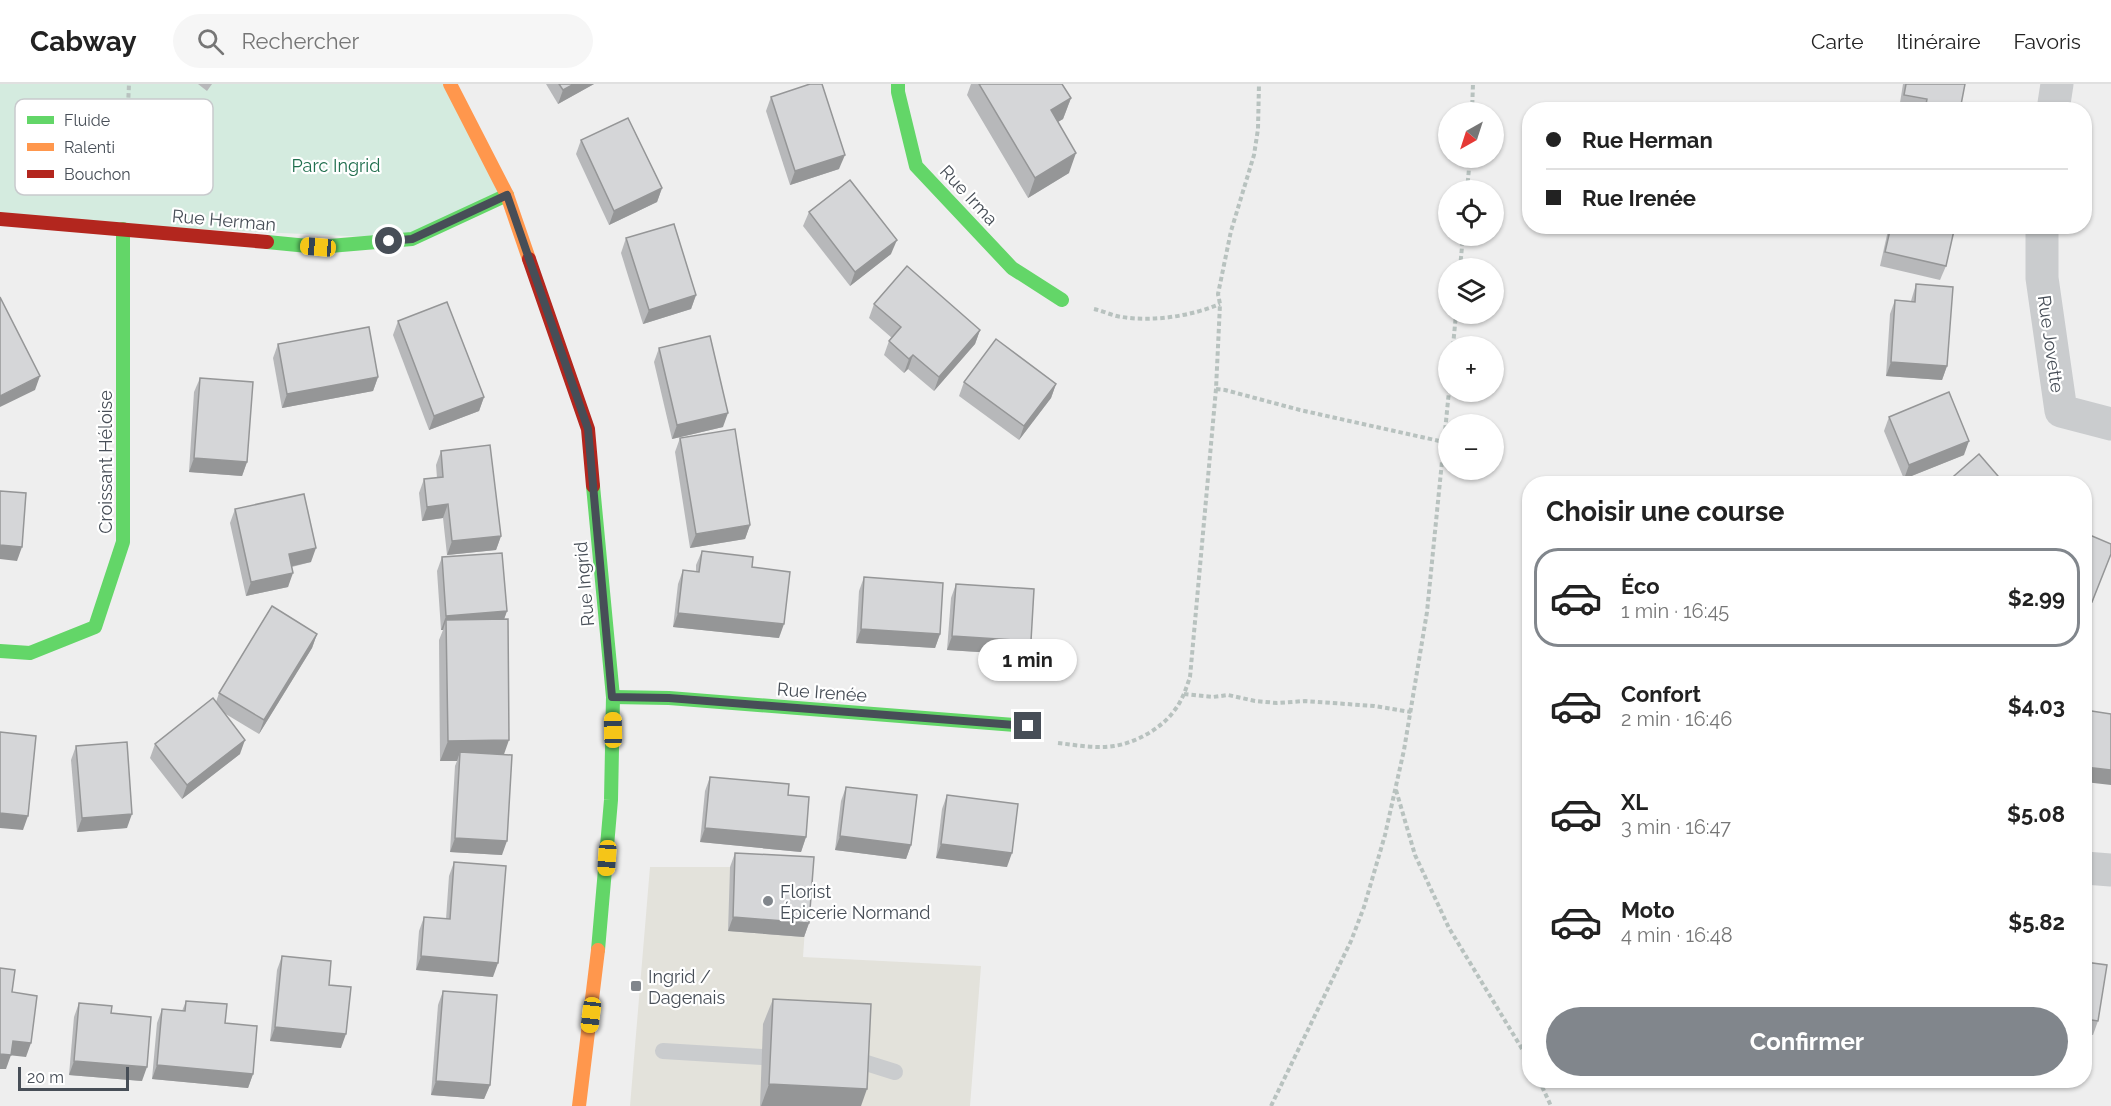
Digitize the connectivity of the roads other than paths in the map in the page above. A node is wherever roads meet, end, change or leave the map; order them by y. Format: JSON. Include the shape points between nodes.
{"nodes":[{"id":1,"x":450,"y":84,"type":"edge"},
{"id":2,"x":898,"y":84,"type":"edge"},
{"id":3,"x":2057,"y":84,"type":"edge"},
{"id":4,"x":2054,"y":102,"type":"edge"},
{"id":5,"x":507,"y":195,"type":"junction"},
{"id":6,"x":0,"y":219,"type":"edge"},
{"id":7,"x":123,"y":229,"type":"junction"},
{"id":8,"x":2042,"y":234,"type":"edge"},
{"id":9,"x":1062,"y":300,"type":"road end"},
{"id":10,"x":2111,"y":424,"type":"edge"},
{"id":11,"x":0,"y":651,"type":"edge"},
{"id":12,"x":612,"y":697,"type":"junction"},
{"id":13,"x":1028,"y":726,"type":"road end"},
{"id":14,"x":2092,"y":869,"type":"edge"},
{"id":15,"x":2111,"y":870,"type":"edge"},
{"id":16,"x":663,"y":1051,"type":"dead end"},
{"id":17,"x":762,"y":1057,"type":"dead end"},
{"id":18,"x":860,"y":1061,"type":"edge"},
{"id":19,"x":895,"y":1071,"type":"dead end"},
{"id":20,"x":579,"y":1106,"type":"edge"}],
"edges":[{"from":1,"to":5,"type":"street","name":"Rue Ingrid"},
{"from":2,"to":9,"type":"street","name":"Rue Irma","via":[[916,166],[1012,268]]},
{"from":3,"to":4,"type":"street"},
{"from":5,"to":7,"type":"street","name":"Rue Herman","via":[[412,239],[318,247]]},
{"from":5,"to":12,"type":"street","name":"Rue Ingrid","via":[[588,429]]},
{"from":6,"to":7,"type":"street","name":"Rue Herman"},
{"from":7,"to":11,"type":"street","name":"Croissant Héloise","via":[[123,542],[95,627],[30,653]]},
{"from":8,"to":10,"type":"street","name":"Rue Jovette","via":[[2042,278],[2061,411]]},
{"from":12,"to":13,"type":"street","name":"Rue Irenée"},
{"from":12,"to":20,"type":"street","name":"Rue Ingrid","via":[[606,878]]},
{"from":14,"to":15,"type":"street"},
{"from":16,"to":17,"type":"lane"},
{"from":18,"to":19,"type":"lane"}]}
